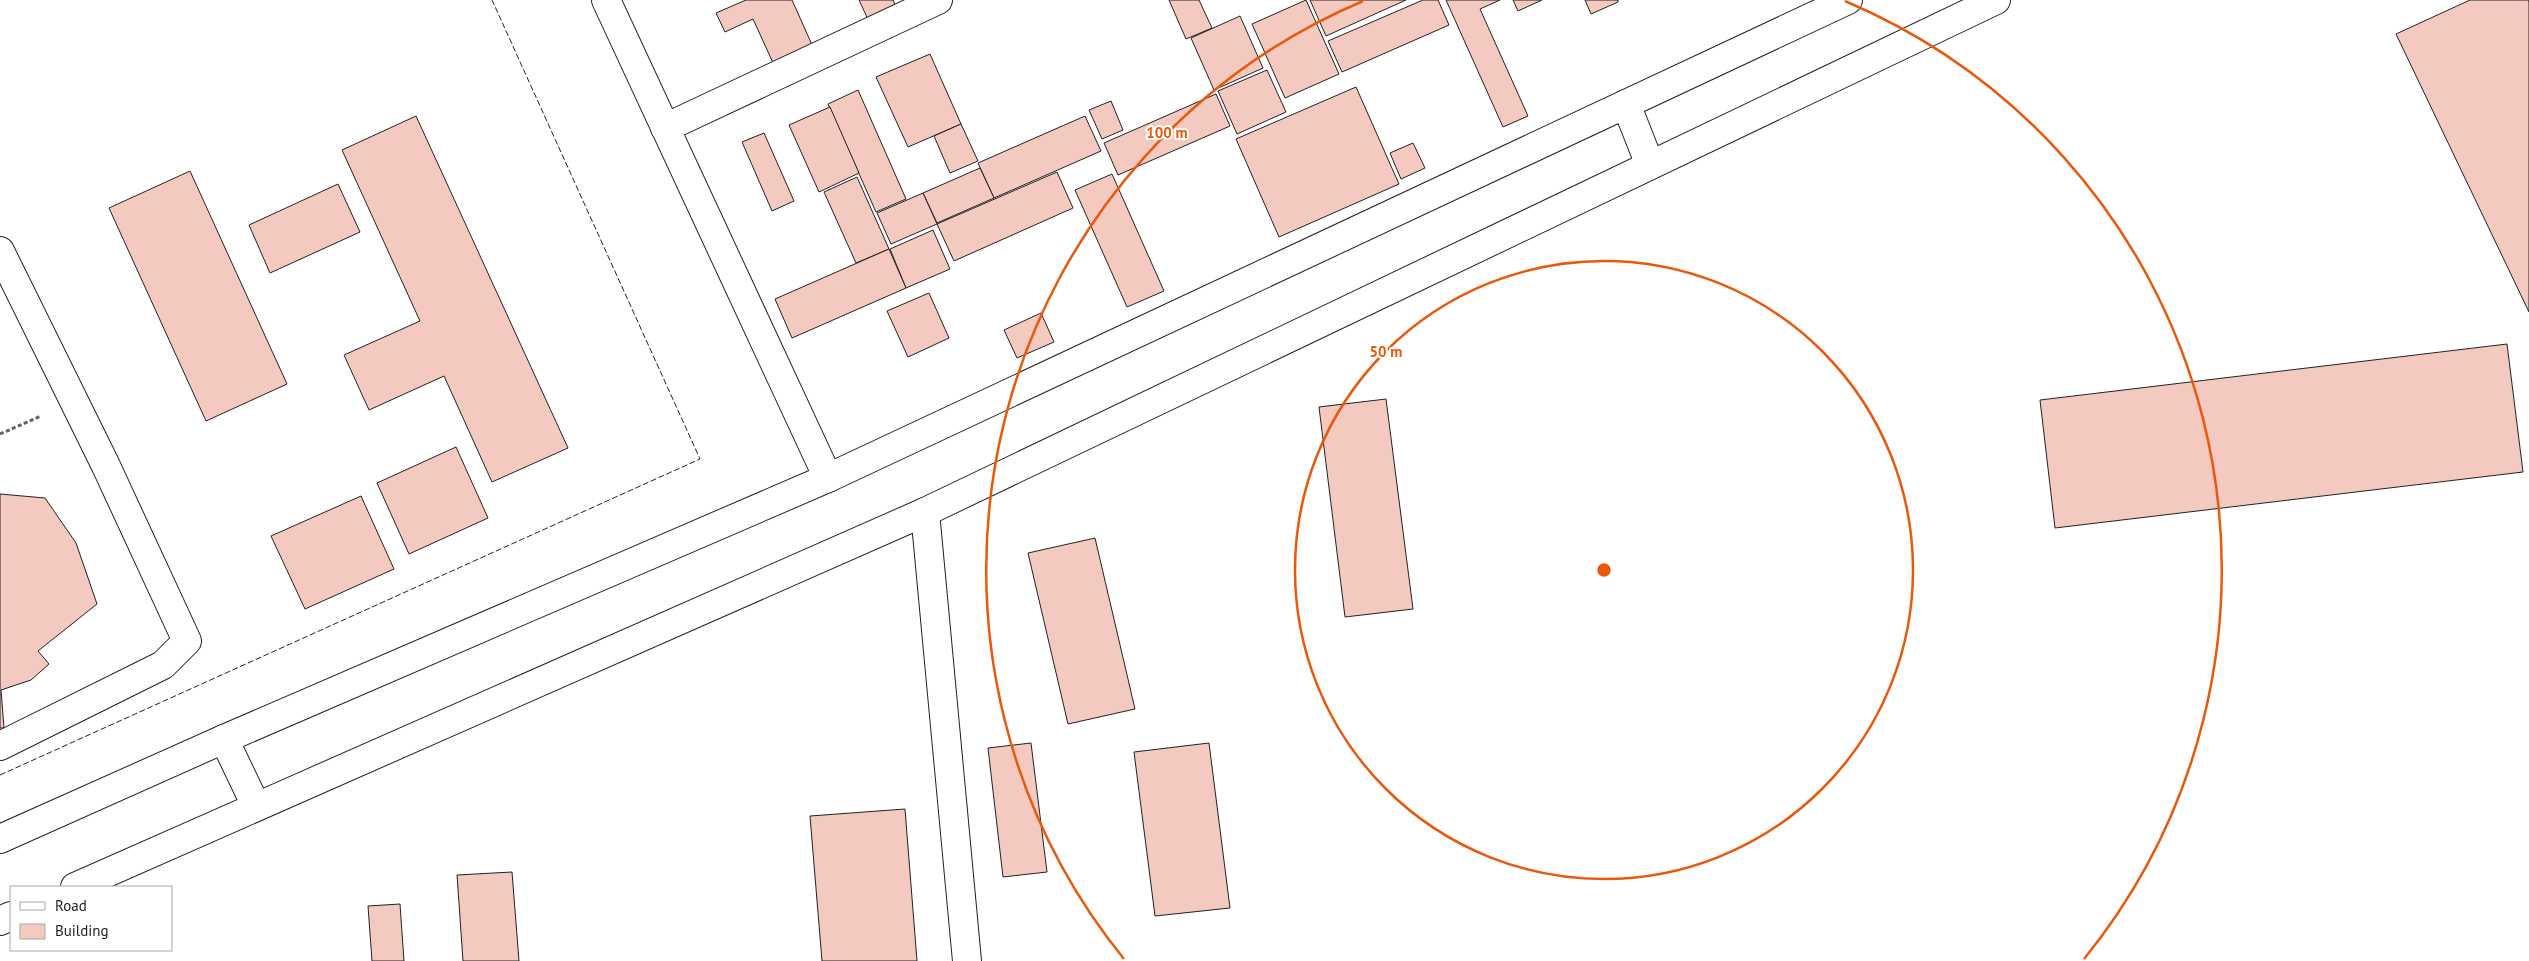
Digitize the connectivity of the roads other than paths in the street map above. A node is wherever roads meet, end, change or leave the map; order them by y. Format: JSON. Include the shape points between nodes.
{"nodes":[{"id":1,"x":606,"y":0,"type":"edge"},
{"id":2,"x":938,"y":0,"type":"edge"},
{"id":3,"x":1848,"y":0,"type":"edge"},
{"id":4,"x":1996,"y":0,"type":"edge"},
{"id":5,"x":1626,"y":104,"type":"junction"},
{"id":6,"x":665,"y":128,"type":"junction"},
{"id":7,"x":1650,"y":165,"type":"junction"},
{"id":8,"x":0,"y":250,"type":"edge"},
{"id":9,"x":828,"y":478,"type":"junction"},
{"id":10,"x":925,"y":512,"type":"junction"},
{"id":11,"x":224,"y":739,"type":"junction"},
{"id":12,"x":0,"y":746,"type":"edge"},
{"id":13,"x":256,"y":806,"type":"junction"},
{"id":14,"x":0,"y":839,"type":"edge"},
{"id":15,"x":77,"y":886,"type":"edge"},
{"id":16,"x":967,"y":961,"type":"edge"}],
"edges":[{"from":1,"to":6,"type":"street"},
{"from":2,"to":6,"type":"street"},
{"from":3,"to":5,"type":"street"},
{"from":4,"to":7,"type":"street"},
{"from":5,"to":7,"type":"street"},
{"from":5,"to":9,"type":"street"},
{"from":6,"to":9,"type":"street"},
{"from":7,"to":10,"type":"street"},
{"from":8,"to":12,"type":"street","via":[[187,641],[163,665]]},
{"from":9,"to":11,"type":"street"},
{"from":10,"to":13,"type":"street"},
{"from":10,"to":16,"type":"street"},
{"from":11,"to":13,"type":"street"},
{"from":11,"to":14,"type":"street"},
{"from":13,"to":15,"type":"street"}]}
